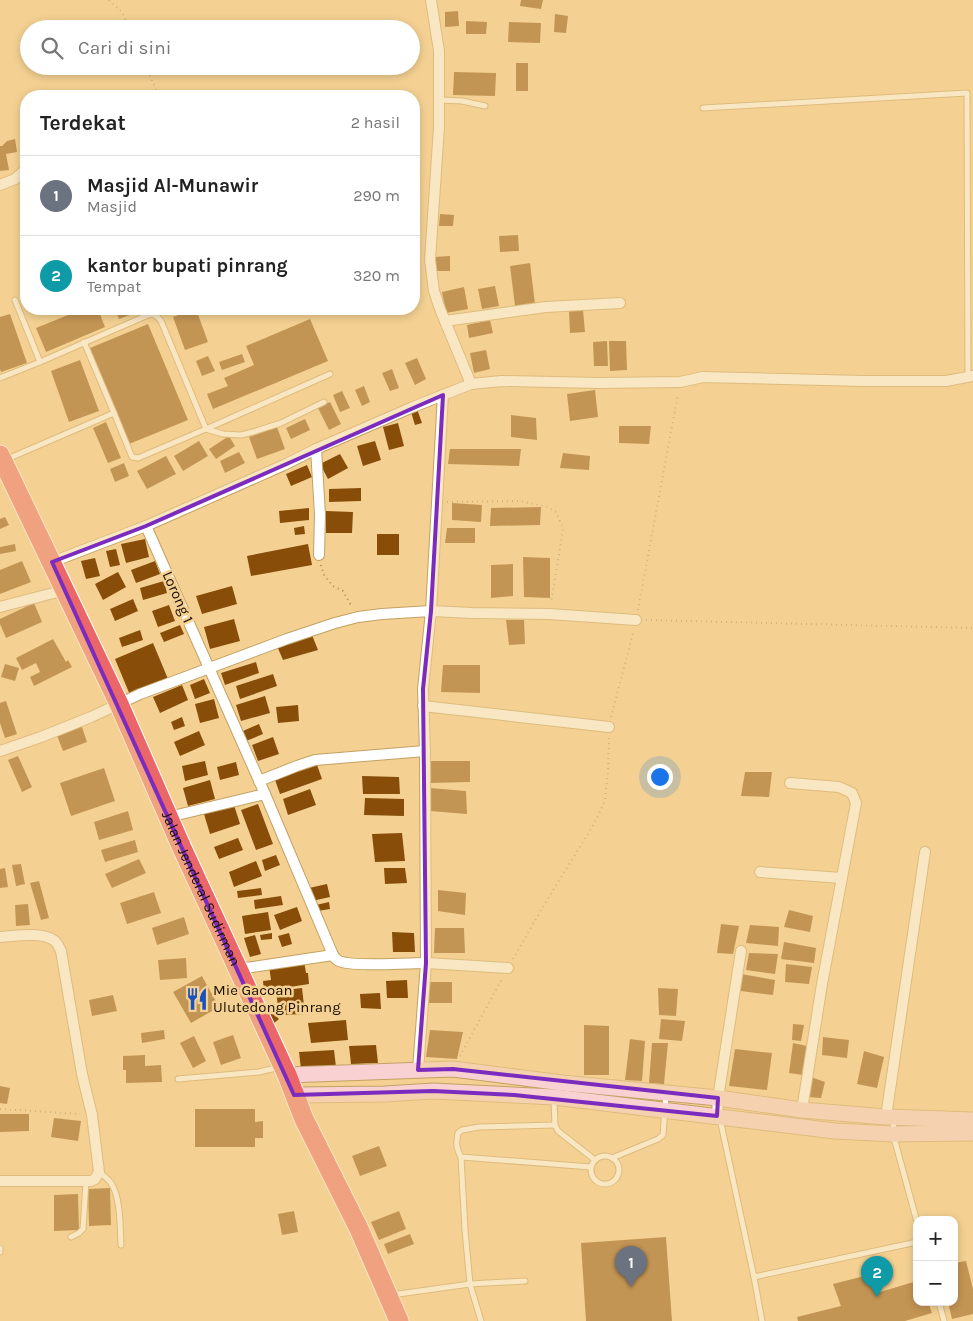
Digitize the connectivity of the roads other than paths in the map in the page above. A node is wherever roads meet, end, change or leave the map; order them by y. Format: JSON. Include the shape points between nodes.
{"nodes":[{"id":1,"x":431,"y":0,"type":"edge"},
{"id":2,"x":439,"y":100,"type":"junction"},
{"id":3,"x":485,"y":106,"type":"dead end"},
{"id":4,"x":703,"y":108,"type":"dead end"},
{"id":5,"x":20,"y":174,"type":"edge"},
{"id":6,"x":0,"y":184,"type":"edge"},
{"id":7,"x":15,"y":300,"type":"dead end"},
{"id":8,"x":620,"y":303,"type":"dead end"},
{"id":9,"x":20,"y":312,"type":"edge"},
{"id":10,"x":21,"y":315,"type":"edge"},
{"id":11,"x":148,"y":315,"type":"edge"},
{"id":12,"x":154,"y":315,"type":"edge"},
{"id":13,"x":445,"y":321,"type":"junction"},
{"id":14,"x":84,"y":342,"type":"junction"},
{"id":15,"x":40,"y":362,"type":"junction"},
{"id":16,"x":330,"y":374,"type":"dead end"},
{"id":17,"x":971,"y":377,"type":"edge"},
{"id":18,"x":0,"y":378,"type":"edge"},
{"id":19,"x":471,"y":384,"type":"junction"},
{"id":20,"x":443,"y":395,"type":"junction"},
{"id":21,"x":324,"y":402,"type":"dead end"},
{"id":22,"x":114,"y":412,"type":"junction"},
{"id":23,"x":206,"y":429,"type":"junction"},
{"id":24,"x":316,"y":449,"type":"junction"},
{"id":25,"x":3,"y":466,"type":"edge"},
{"id":26,"x":146,"y":526,"type":"junction"},
{"id":27,"x":319,"y":555,"type":"road end"},
{"id":28,"x":52,"y":562,"type":"junction"},
{"id":29,"x":65,"y":590,"type":"junction"},
{"id":30,"x":0,"y":607,"type":"edge"},
{"id":31,"x":432,"y":611,"type":"junction"},
{"id":32,"x":636,"y":620,"type":"road end"},
{"id":33,"x":210,"y":668,"type":"junction"},
{"id":34,"x":119,"y":704,"type":"junction"},
{"id":35,"x":423,"y":706,"type":"junction"},
{"id":36,"x":609,"y":727,"type":"dead end"},
{"id":37,"x":0,"y":751,"type":"edge"},
{"id":38,"x":425,"y":751,"type":"junction"},
{"id":39,"x":259,"y":782,"type":"junction"},
{"id":40,"x":790,"y":782,"type":"dead end"},
{"id":41,"x":265,"y":794,"type":"junction"},
{"id":42,"x":169,"y":818,"type":"junction"},
{"id":43,"x":925,"y":852,"type":"dead end"},
{"id":44,"x":760,"y":872,"type":"dead end"},
{"id":45,"x":842,"y":878,"type":"junction"},
{"id":46,"x":0,"y":937,"type":"edge"},
{"id":47,"x":741,"y":951,"type":"dead end"},
{"id":48,"x":333,"y":956,"type":"junction"},
{"id":49,"x":426,"y":963,"type":"junction"},
{"id":50,"x":508,"y":968,"type":"dead end"},
{"id":51,"x":239,"y":969,"type":"junction"},
{"id":52,"x":418,"y":1070,"type":"junction"},
{"id":53,"x":285,"y":1071,"type":"junction"},
{"id":54,"x":178,"y":1078,"type":"dead end"},
{"id":55,"x":555,"y":1090,"type":"junction"},
{"id":56,"x":666,"y":1094,"type":"junction"},
{"id":57,"x":294,"y":1095,"type":"junction"},
{"id":58,"x":718,"y":1098,"type":"junction"},
{"id":59,"x":664,"y":1110,"type":"junction"},
{"id":60,"x":802,"y":1110,"type":"junction"},
{"id":61,"x":718,"y":1116,"type":"junction"},
{"id":62,"x":890,"y":1117,"type":"junction"},
{"id":63,"x":973,"y":1120,"type":"edge"},
{"id":64,"x":555,"y":1125,"type":"junction"},
{"id":65,"x":973,"y":1133,"type":"edge"},
{"id":66,"x":893,"y":1134,"type":"junction"},
{"id":67,"x":461,"y":1157,"type":"junction"},
{"id":68,"x":612,"y":1158,"type":"junction"},
{"id":69,"x":595,"y":1160,"type":"junction"},
{"id":70,"x":591,"y":1168,"type":"junction"},
{"id":71,"x":99,"y":1172,"type":"junction"},
{"id":72,"x":0,"y":1181,"type":"edge"},
{"id":73,"x":86,"y":1181,"type":"junction"},
{"id":74,"x":915,"y":1216,"type":"edge"},
{"id":75,"x":71,"y":1237,"type":"dead end"},
{"id":76,"x":913,"y":1243,"type":"edge"},
{"id":77,"x":120,"y":1245,"type":"dead end"},
{"id":78,"x":0,"y":1248,"type":"edge"},
{"id":79,"x":0,"y":1252,"type":"edge"},
{"id":80,"x":754,"y":1277,"type":"junction"},
{"id":81,"x":525,"y":1280,"type":"dead end"},
{"id":82,"x":470,"y":1284,"type":"junction"},
{"id":83,"x":387,"y":1296,"type":"junction"},
{"id":84,"x":940,"y":1306,"type":"edge"},
{"id":85,"x":399,"y":1321,"type":"edge"},
{"id":86,"x":481,"y":1321,"type":"edge"},
{"id":87,"x":762,"y":1321,"type":"edge"},
{"id":88,"x":944,"y":1321,"type":"edge"}],
"edges":[{"from":1,"to":2,"type":"street","via":[[439,50]]},
{"from":2,"to":3,"type":"lane"},
{"from":2,"to":13,"type":"street","via":[[430,260],[434,290]]},
{"from":4,"to":17,"type":"lane","via":[[967,93]]},
{"from":5,"to":6,"type":"street"},
{"from":7,"to":9,"type":"lane"},
{"from":8,"to":13,"type":"street","via":[[546,307]]},
{"from":10,"to":15,"type":"lane"},
{"from":11,"to":14,"type":"lane"},
{"from":12,"to":23,"type":"lane","via":[[161,321]]},
{"from":13,"to":19,"type":"street"},
{"from":14,"to":15,"type":"lane"},
{"from":14,"to":22,"type":"lane"},
{"from":15,"to":18,"type":"lane"},
{"from":16,"to":23,"type":"lane"},
{"from":17,"to":19,"type":"street","via":[[946,381],[864,381],[703,377],[680,382],[502,381]]},
{"from":19,"to":20,"type":"street"},
{"from":20,"to":24,"type":"street"},
{"from":20,"to":31,"type":"street"},
{"from":21,"to":23,"type":"lane","via":[[281,423],[241,435]]},
{"from":22,"to":23,"type":"lane","via":[[132,458]]},
{"from":22,"to":25,"type":"lane"},
{"from":24,"to":26,"type":"street"},
{"from":24,"to":27,"type":"street"},
{"from":25,"to":28,"type":"highway","name":"Jalan Jenderal Sudirman"},
{"from":26,"to":28,"type":"street"},
{"from":26,"to":33,"type":"street","name":"Lorong 1"},
{"from":28,"to":29,"type":"highway","name":"Jalan Jenderal Sudirman"},
{"from":29,"to":30,"type":"street"},
{"from":29,"to":34,"type":"highway","name":"Jalan Jenderal Sudirman"},
{"from":31,"to":32,"type":"street"},
{"from":31,"to":33,"type":"street","via":[[358,617]]},
{"from":31,"to":35,"type":"street"},
{"from":33,"to":34,"type":"street"},
{"from":33,"to":39,"type":"street","name":"Lorong 1"},
{"from":34,"to":37,"type":"street"},
{"from":34,"to":42,"type":"highway","name":"Jalan Jenderal Sudirman"},
{"from":35,"to":36,"type":"street"},
{"from":35,"to":38,"type":"street"},
{"from":38,"to":39,"type":"street","via":[[315,760]]},
{"from":38,"to":49,"type":"street"},
{"from":39,"to":41,"type":"street","name":"Lorong 1"},
{"from":40,"to":45,"type":"street","via":[[839,787],[852,793],[856,803]]},
{"from":41,"to":42,"type":"street"},
{"from":41,"to":48,"type":"street","name":"Lorong 1"},
{"from":42,"to":51,"type":"highway","name":"Jalan Jenderal Sudirman"},
{"from":43,"to":62,"type":"street"},
{"from":44,"to":45,"type":"street"},
{"from":45,"to":60,"type":"street"},
{"from":46,"to":71,"type":"street","via":[[40,935],[58,943],[92,1115]]},
{"from":47,"to":58,"type":"street"},
{"from":48,"to":49,"type":"street","via":[[344,962]]},
{"from":48,"to":51,"type":"street"},
{"from":49,"to":50,"type":"street"},
{"from":49,"to":52,"type":"street"},
{"from":51,"to":53,"type":"highway","name":"Jalan Jenderal Sudirman"},
{"from":52,"to":53,"type":"street"},
{"from":52,"to":55,"type":"street","via":[[453,1069]]},
{"from":53,"to":54,"type":"lane"},
{"from":53,"to":57,"type":"highway","name":"Jalan Jenderal Sudirman"},
{"from":55,"to":56,"type":"street"},
{"from":55,"to":57,"type":"street"},
{"from":55,"to":59,"type":"street"},
{"from":55,"to":64,"type":"lane"},
{"from":56,"to":58,"type":"street"},
{"from":56,"to":59,"type":"lane"},
{"from":57,"to":83,"type":"highway","name":"Jalan Jenderal Sudirman","via":[[359,1229]]},
{"from":58,"to":60,"type":"street"},
{"from":58,"to":61,"type":"street"},
{"from":59,"to":61,"type":"street"},
{"from":59,"to":68,"type":"lane","via":[[663,1135],[658,1140]]},
{"from":60,"to":62,"type":"street"},
{"from":61,"to":66,"type":"street","via":[[815,1129]]},
{"from":61,"to":80,"type":"lane"},
{"from":62,"to":63,"type":"street"},
{"from":62,"to":66,"type":"lane"},
{"from":64,"to":67,"type":"lane","via":[[462,1130],[456,1143]]},
{"from":64,"to":69,"type":"lane","via":[[558,1131]]},
{"from":65,"to":66,"type":"street"},
{"from":66,"to":74,"type":"lane"},
{"from":67,"to":70,"type":"lane"},
{"from":67,"to":82,"type":"lane"},
{"from":68,"to":69,"type":"lane","via":[[604,1156]]},
{"from":68,"to":70,"type":"lane","via":[[618,1164],[619,1173],[615,1181],[607,1185],[598,1183]]},
{"from":69,"to":70,"type":"lane"},
{"from":71,"to":73,"type":"street","via":[[95,1179]]},
{"from":71,"to":77,"type":"lane","via":[[110,1182],[118,1202]]},
{"from":72,"to":73,"type":"street"},
{"from":73,"to":75,"type":"lane","via":[[83,1229]]},
{"from":76,"to":80,"type":"lane"},
{"from":78,"to":79,"type":"lane"},
{"from":80,"to":87,"type":"lane"},
{"from":81,"to":82,"type":"lane"},
{"from":82,"to":83,"type":"lane"},
{"from":82,"to":86,"type":"lane"},
{"from":83,"to":85,"type":"highway","name":"Jalan Jenderal Sudirman"},
{"from":84,"to":88,"type":"lane"}]}
